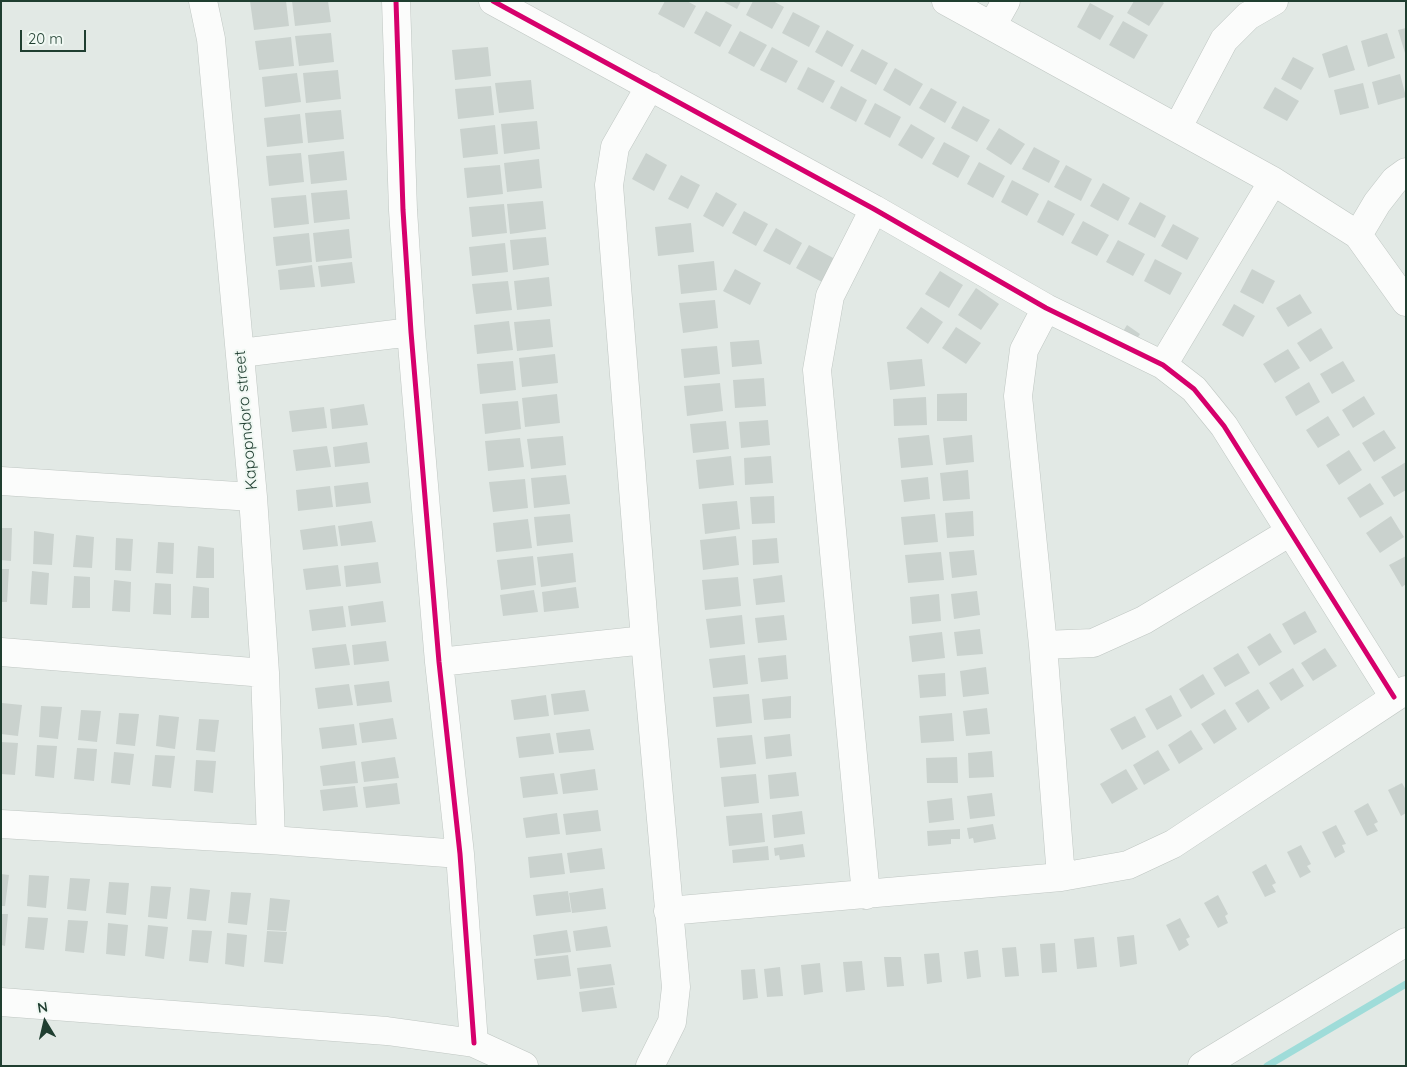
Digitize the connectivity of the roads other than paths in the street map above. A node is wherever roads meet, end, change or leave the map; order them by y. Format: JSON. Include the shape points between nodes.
{"nodes":[{"id":1,"x":203,"y":1,"type":"edge"},
{"id":2,"x":396,"y":1,"type":"edge"},
{"id":3,"x":493,"y":1,"type":"edge"},
{"id":4,"x":946,"y":1,"type":"edge"},
{"id":5,"x":1006,"y":1,"type":"edge"},
{"id":6,"x":1274,"y":1,"type":"edge"},
{"id":7,"x":992,"y":26,"type":"junction"},
{"id":8,"x":650,"y":86,"type":"junction"},
{"id":9,"x":1178,"y":128,"type":"junction"},
{"id":10,"x":1406,"y":172,"type":"edge"},
{"id":11,"x":1273,"y":181,"type":"junction"},
{"id":12,"x":874,"y":210,"type":"junction"},
{"id":13,"x":1358,"y":235,"type":"junction"},
{"id":14,"x":1406,"y":302,"type":"edge"},
{"id":15,"x":1046,"y":308,"type":"junction"},
{"id":16,"x":411,"y":332,"type":"junction"},
{"id":17,"x":240,"y":353,"type":"junction"},
{"id":18,"x":1163,"y":365,"type":"junction"},
{"id":19,"x":1,"y":481,"type":"edge"},
{"id":20,"x":253,"y":497,"type":"junction"},
{"id":21,"x":1290,"y":532,"type":"junction"},
{"id":22,"x":646,"y":640,"type":"junction"},
{"id":23,"x":1043,"y":645,"type":"junction"},
{"id":24,"x":1,"y":652,"type":"edge"},
{"id":25,"x":439,"y":662,"type":"junction"},
{"id":26,"x":265,"y":673,"type":"junction"},
{"id":27,"x":1400,"y":694,"type":"edge"},
{"id":28,"x":1,"y":824,"type":"edge"},
{"id":29,"x":271,"y":840,"type":"junction"},
{"id":30,"x":460,"y":854,"type":"junction"},
{"id":31,"x":1061,"y":877,"type":"junction"},
{"id":32,"x":866,"y":895,"type":"junction"},
{"id":33,"x":668,"y":911,"type":"junction"},
{"id":34,"x":1406,"y":942,"type":"edge"},
{"id":35,"x":1,"y":1002,"type":"edge"},
{"id":36,"x":474,"y":1043,"type":"junction"},
{"id":37,"x":524,"y":1066,"type":"edge"},
{"id":38,"x":650,"y":1066,"type":"edge"},
{"id":39,"x":1202,"y":1066,"type":"edge"}],
"edges":[{"from":1,"to":17,"type":"street","name":"Kapopndoro street","via":[[211,40]]},
{"from":2,"to":16,"type":"street"},
{"from":3,"to":8,"type":"street"},
{"from":4,"to":7,"type":"street"},
{"from":5,"to":7,"type":"street"},
{"from":6,"to":9,"type":"street","via":[[1248,16],[1224,40]]},
{"from":7,"to":9,"type":"street"},
{"from":8,"to":12,"type":"street"},
{"from":8,"to":22,"type":"street","via":[[616,147],[609,185]]},
{"from":9,"to":11,"type":"street"},
{"from":10,"to":13,"type":"street","via":[[1394,180]]},
{"from":11,"to":13,"type":"street"},
{"from":11,"to":18,"type":"street"},
{"from":12,"to":15,"type":"street"},
{"from":12,"to":32,"type":"street","via":[[830,296],[817,370]]},
{"from":13,"to":14,"type":"street"},
{"from":15,"to":18,"type":"street"},
{"from":15,"to":23,"type":"street","via":[[1024,350],[1018,396]]},
{"from":16,"to":17,"type":"street"},
{"from":16,"to":25,"type":"street"},
{"from":17,"to":20,"type":"street","name":"Kapopndoro street"},
{"from":18,"to":21,"type":"street","via":[[1194,389],[1224,426]]},
{"from":19,"to":20,"type":"street"},
{"from":20,"to":26,"type":"street","name":"Kapopndoro street"},
{"from":21,"to":23,"type":"street","via":[[1136,624],[1093,643]]},
{"from":21,"to":27,"type":"street"},
{"from":22,"to":25,"type":"street"},
{"from":22,"to":33,"type":"street"},
{"from":23,"to":31,"type":"street"},
{"from":24,"to":26,"type":"street"},
{"from":25,"to":30,"type":"street"},
{"from":26,"to":29,"type":"street","name":"Kapopndoro street"},
{"from":27,"to":31,"type":"street","via":[[1174,844],[1128,865]]},
{"from":28,"to":29,"type":"street"},
{"from":29,"to":30,"type":"street"},
{"from":30,"to":36,"type":"street"},
{"from":31,"to":32,"type":"street"},
{"from":32,"to":33,"type":"street"},
{"from":33,"to":38,"type":"street","via":[[676,987],[672,1022]]},
{"from":34,"to":39,"type":"street"},
{"from":35,"to":36,"type":"street","via":[[387,1031]]},
{"from":36,"to":37,"type":"street"}]}
